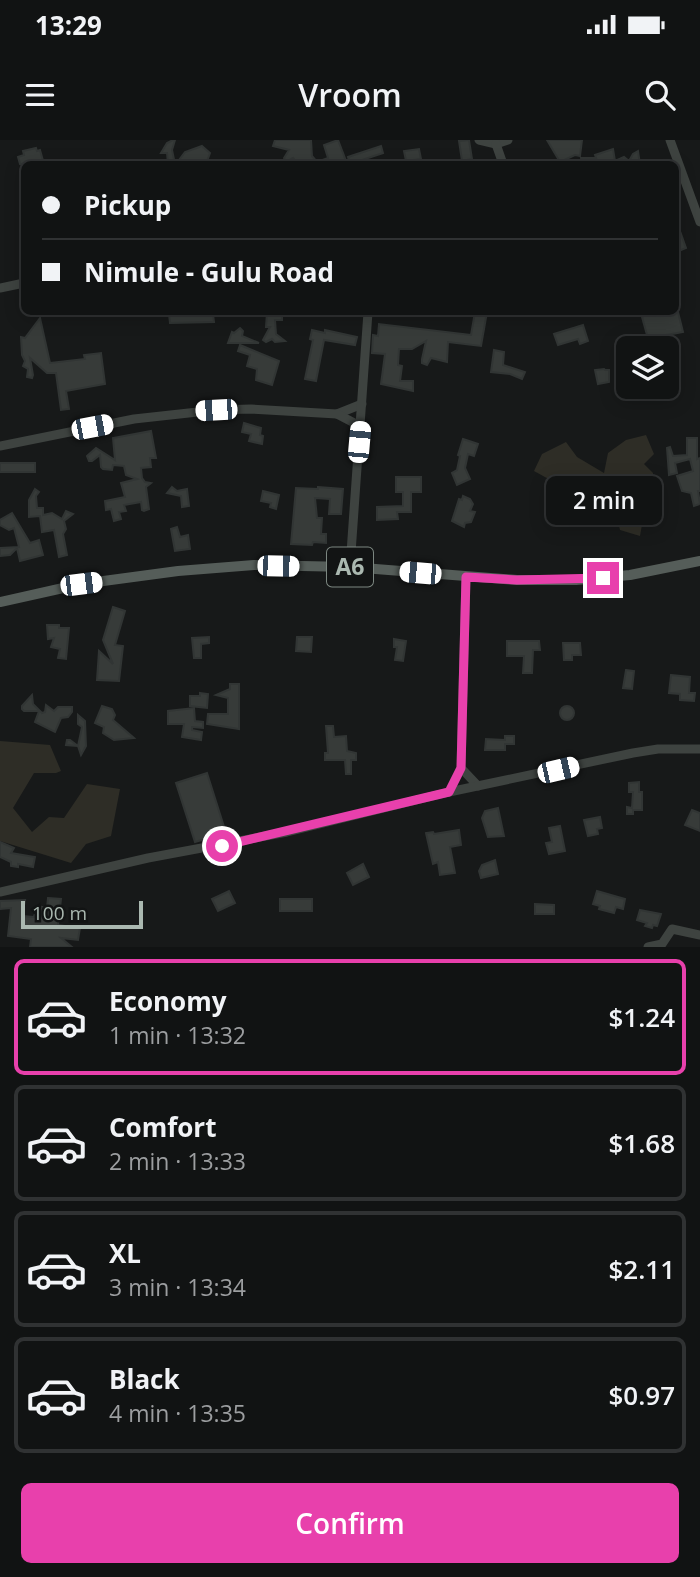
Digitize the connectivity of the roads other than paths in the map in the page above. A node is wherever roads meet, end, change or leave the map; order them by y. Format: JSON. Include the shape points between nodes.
{"nodes":[{"id":1,"x":479,"y":140,"type":"edge"},
{"id":2,"x":508,"y":140,"type":"edge"},
{"id":3,"x":670,"y":140,"type":"edge"},
{"id":4,"x":496,"y":145,"type":"junction"},
{"id":5,"x":502,"y":161,"type":"edge"},
{"id":6,"x":678,"y":161,"type":"edge"},
{"id":7,"x":679,"y":165,"type":"edge"},
{"id":8,"x":700,"y":222,"type":"edge"},
{"id":9,"x":21,"y":284,"type":"edge"},
{"id":10,"x":0,"y":288,"type":"edge"},
{"id":11,"x":368,"y":315,"type":"edge"},
{"id":12,"x":362,"y":404,"type":"junction"},
{"id":13,"x":337,"y":414,"type":"junction"},
{"id":14,"x":360,"y":426,"type":"junction"},
{"id":15,"x":0,"y":446,"type":"edge"},
{"id":16,"x":700,"y":561,"type":"edge"},
{"id":17,"x":350,"y":567,"type":"junction"},
{"id":18,"x":466,"y":577,"type":"junction"},
{"id":19,"x":0,"y":603,"type":"edge"},
{"id":20,"x":700,"y":749,"type":"edge"},
{"id":21,"x":461,"y":768,"type":"junction"},
{"id":22,"x":478,"y":786,"type":"junction"},
{"id":23,"x":449,"y":792,"type":"junction"},
{"id":24,"x":0,"y":892,"type":"edge"},
{"id":25,"x":700,"y":935,"type":"edge"},
{"id":26,"x":648,"y":947,"type":"edge"}],
"edges":[{"from":1,"to":4,"type":"street"},
{"from":2,"to":4,"type":"street"},
{"from":3,"to":6,"type":"street"},
{"from":4,"to":5,"type":"street"},
{"from":7,"to":8,"type":"street"},
{"from":9,"to":10,"type":"street"},
{"from":11,"to":12,"type":"street"},
{"from":12,"to":13,"type":"street"},
{"from":12,"to":14,"type":"street"},
{"from":13,"to":14,"type":"street"},
{"from":13,"to":15,"type":"street","via":[[251,409],[181,412]]},
{"from":14,"to":17,"type":"street"},
{"from":16,"to":18,"type":"main road","number":"A6","via":[[576,580]]},
{"from":17,"to":18,"type":"main road","number":"A6"},
{"from":17,"to":19,"type":"main road","number":"A6","via":[[254,565],[178,571],[81,584]]},
{"from":18,"to":21,"type":"street"},
{"from":20,"to":22,"type":"street","via":[[658,749]]},
{"from":21,"to":22,"type":"street"},
{"from":21,"to":23,"type":"street"},
{"from":22,"to":23,"type":"street"},
{"from":23,"to":24,"type":"street","via":[[287,832]]},
{"from":25,"to":26,"type":"street","via":[[672,929],[662,944]]}]}
